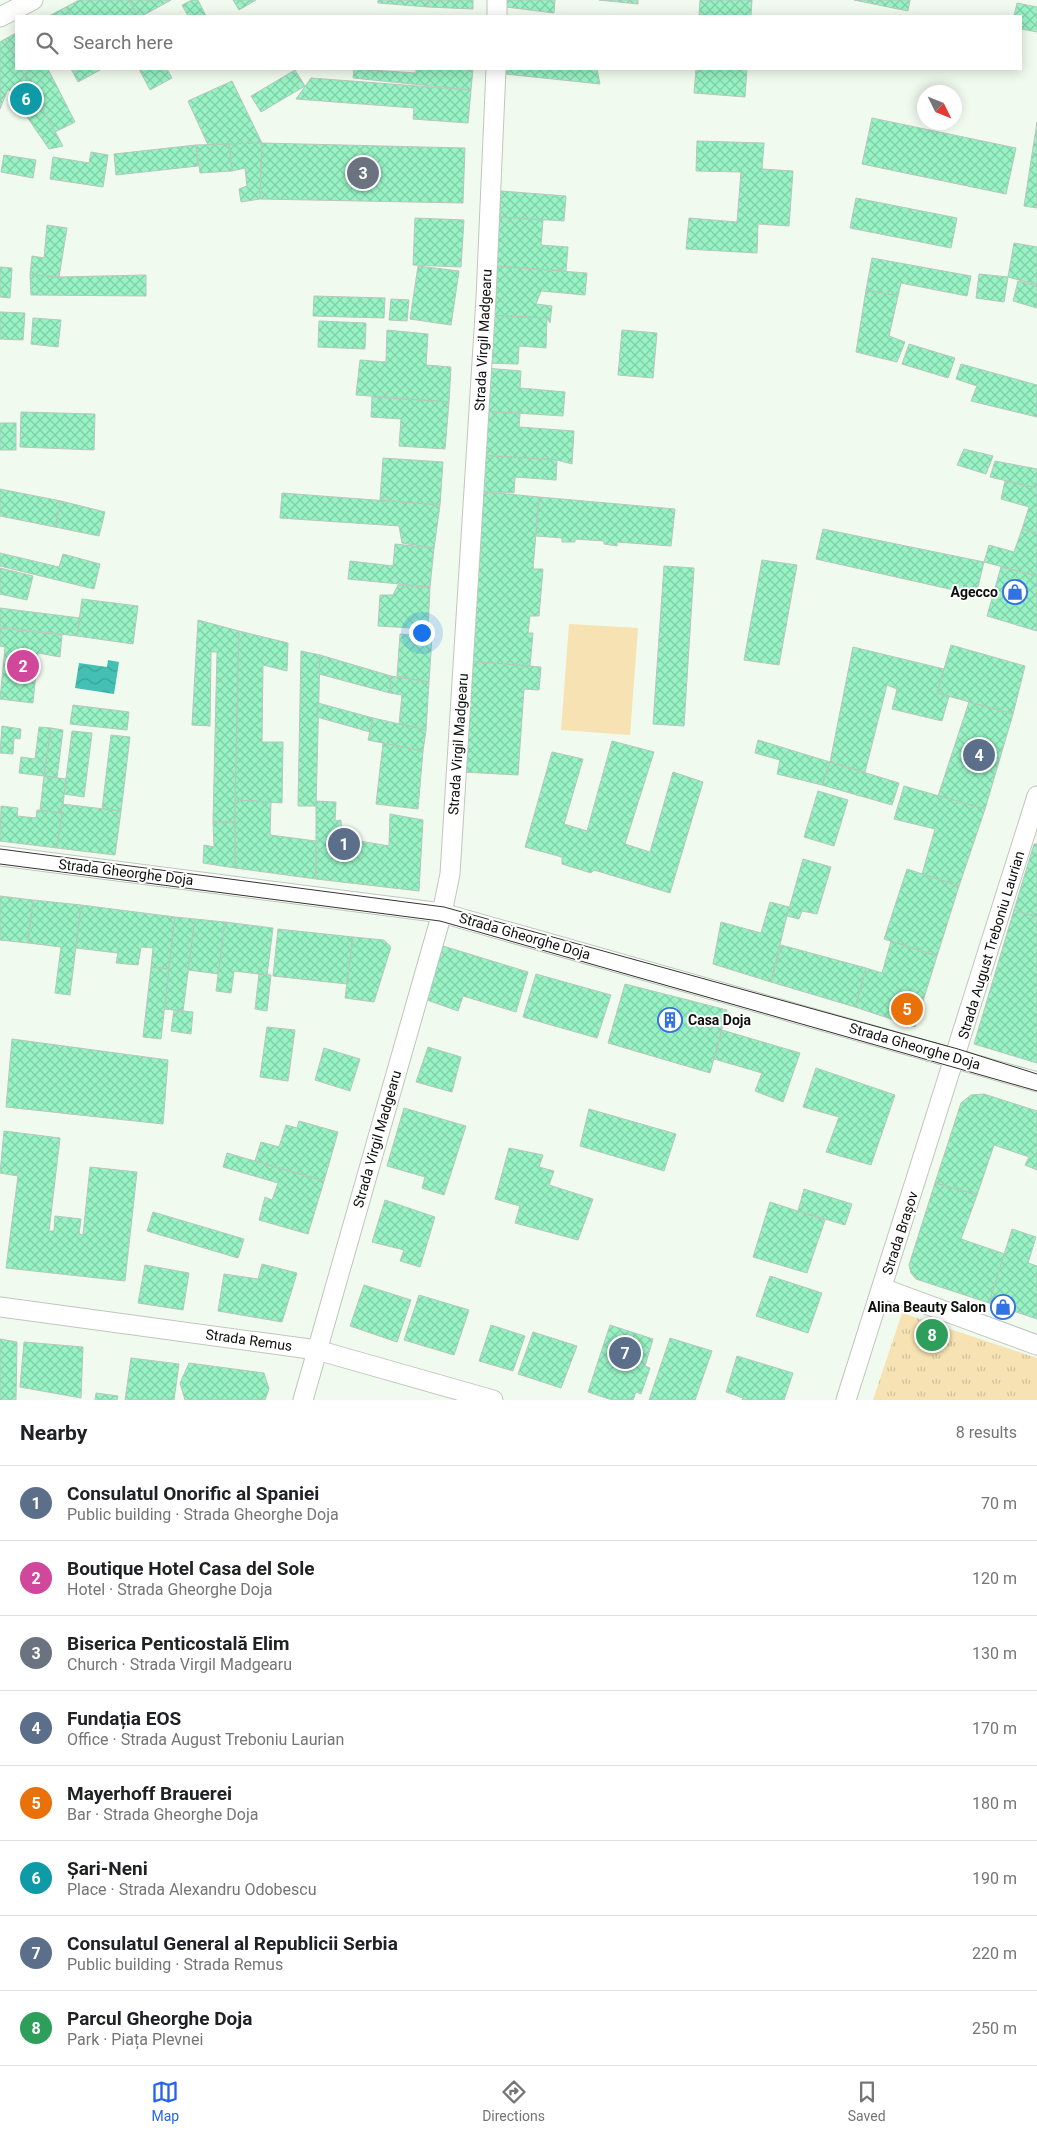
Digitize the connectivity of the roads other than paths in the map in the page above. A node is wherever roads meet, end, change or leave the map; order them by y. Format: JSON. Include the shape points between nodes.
{"nodes":[{"id":1,"x":33,"y":0,"type":"edge"},
{"id":2,"x":498,"y":0,"type":"edge"},
{"id":3,"x":497,"y":15,"type":"edge"},
{"id":4,"x":0,"y":17,"type":"edge"},
{"id":5,"x":496,"y":70,"type":"edge"},
{"id":6,"x":1037,"y":796,"type":"edge"},
{"id":7,"x":1034,"y":820,"type":"edge"},
{"id":8,"x":0,"y":856,"type":"edge"},
{"id":9,"x":442,"y":913,"type":"junction"},
{"id":10,"x":954,"y":1061,"type":"junction"},
{"id":11,"x":1037,"y":1082,"type":"edge"},
{"id":12,"x":882,"y":1288,"type":"junction"},
{"id":13,"x":0,"y":1306,"type":"edge"},
{"id":14,"x":1037,"y":1345,"type":"edge"},
{"id":15,"x":317,"y":1350,"type":"junction"},
{"id":16,"x":303,"y":1400,"type":"edge"},
{"id":17,"x":494,"y":1400,"type":"edge"},
{"id":18,"x":846,"y":1400,"type":"edge"}],
"edges":[{"from":1,"to":4,"type":"street"},
{"from":2,"to":3,"type":"street"},
{"from":5,"to":9,"type":"street","name":"Strada Virgil Madgearu","via":[[486,298],[451,854]]},
{"from":6,"to":7,"type":"street","name":"Strada August Treboniu Laurian"},
{"from":7,"to":10,"type":"street","name":"Strada August Treboniu Laurian"},
{"from":8,"to":9,"type":"street","name":"Strada Gheorghe Doja"},
{"from":9,"to":10,"type":"street","name":"Strada Gheorghe Doja"},
{"from":9,"to":15,"type":"street","name":"Strada Virgil Madgearu"},
{"from":10,"to":11,"type":"street","name":"Strada Gheorghe Doja"},
{"from":10,"to":12,"type":"street","name":"Strada Brașov"},
{"from":12,"to":14,"type":"street"},
{"from":12,"to":18,"type":"street","name":"Strada Brașov"},
{"from":13,"to":15,"type":"street","name":"Strada Remus"},
{"from":15,"to":16,"type":"street","name":"Strada Virgil Madgearu"},
{"from":15,"to":17,"type":"street","name":"Strada Remus"}]}
